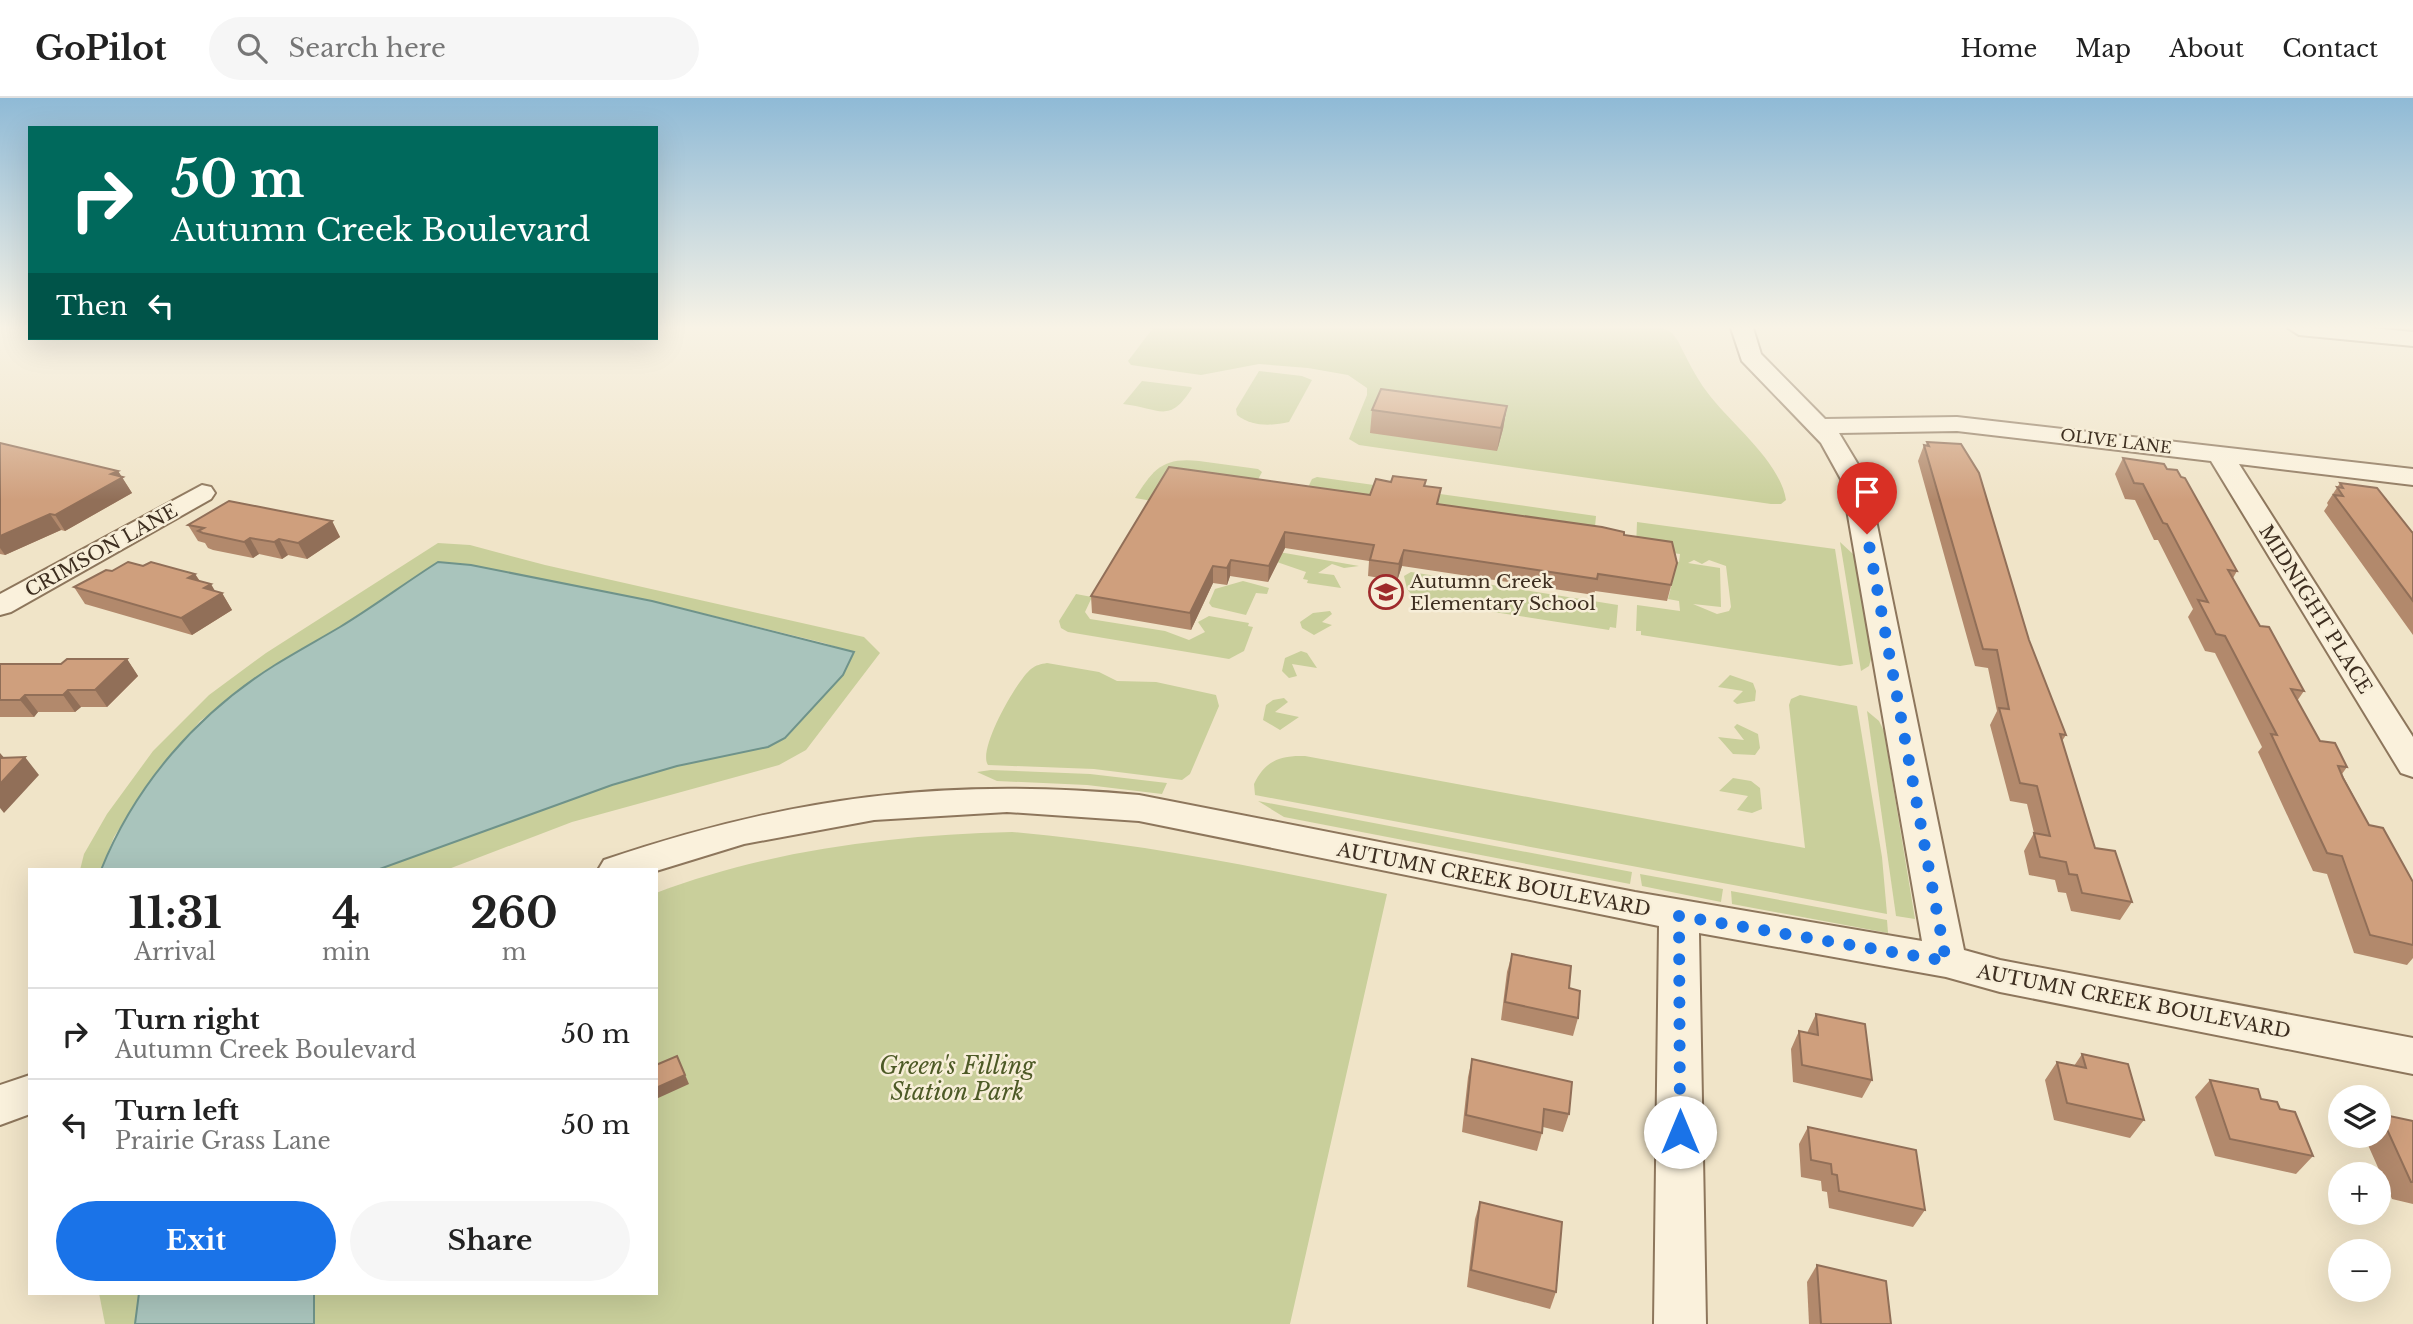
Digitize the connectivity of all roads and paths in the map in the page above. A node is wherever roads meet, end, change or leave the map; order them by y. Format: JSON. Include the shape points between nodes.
{"nodes":[{"id":1,"x":1778,"y":385,"type":"edge"},
{"id":2,"x":1818,"y":426,"type":"junction"},
{"id":3,"x":2219,"y":453,"type":"junction"},
{"id":4,"x":2413,"y":477,"type":"edge"},
{"id":5,"x":202,"y":493,"type":"dead end"},
{"id":6,"x":0,"y":606,"type":"edge"},
{"id":7,"x":2413,"y":765,"type":"edge"},
{"id":8,"x":623,"y":868,"type":"edge"},
{"id":9,"x":1679,"y":916,"type":"junction"},
{"id":10,"x":1946,"y":961,"type":"junction"},
{"id":11,"x":2413,"y":1056,"type":"edge"},
{"id":12,"x":28,"y":1095,"type":"edge"},
{"id":13,"x":0,"y":1105,"type":"edge"},
{"id":14,"x":1681,"y":1324,"type":"edge"}],
"edges":[{"from":1,"to":2,"type":"street"},
{"from":2,"to":3,"type":"street","name":"OLIVE LANE","via":[[1957,424]]},
{"from":2,"to":10,"type":"street","via":[[1832,440],[1855,481]]},
{"from":3,"to":4,"type":"street","name":"OLIVE LANE"},
{"from":3,"to":7,"type":"street","name":"MIDNIGHT PLACE"},
{"from":5,"to":6,"type":"street","name":"CRIMSON LANE"},
{"from":8,"to":9,"type":"street","name":"AUTUMN CREEK BOULEVARD","via":[[695,843],[904,803],[981,797],[1084,801],[1188,817]]},
{"from":9,"to":10,"type":"street","name":"AUTUMN CREEK BOULEVARD"},
{"from":9,"to":14,"type":"street"},
{"from":10,"to":11,"type":"street","name":"AUTUMN CREEK BOULEVARD","via":[[2000,976]]},
{"from":12,"to":13,"type":"street"}]}
